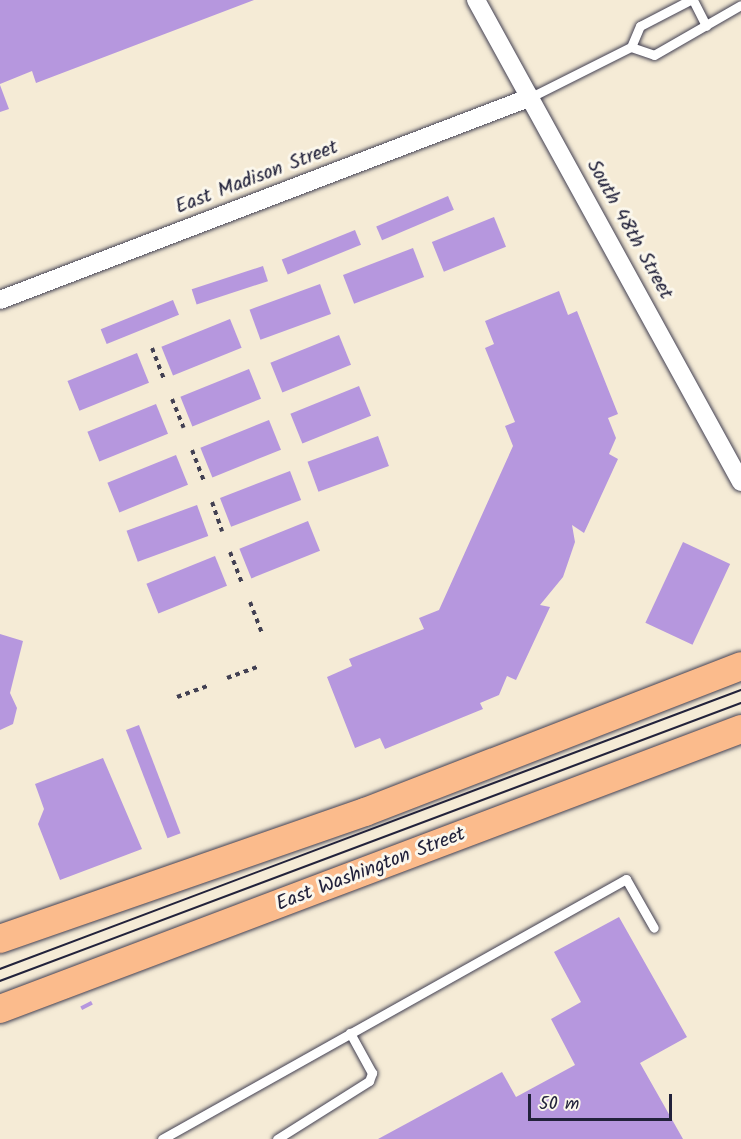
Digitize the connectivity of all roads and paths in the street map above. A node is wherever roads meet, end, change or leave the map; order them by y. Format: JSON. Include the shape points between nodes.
{"nodes":[{"id":1,"x":476,"y":0,"type":"edge"},
{"id":2,"x":691,"y":0,"type":"edge"},
{"id":3,"x":741,"y":5,"type":"edge"},
{"id":4,"x":706,"y":26,"type":"junction"},
{"id":5,"x":632,"y":47,"type":"junction"},
{"id":6,"x":531,"y":97,"type":"junction"},
{"id":7,"x":0,"y":300,"type":"edge"},
{"id":8,"x":152,"y":348,"type":"dead end"},
{"id":9,"x":164,"y":379,"type":"dead end"},
{"id":10,"x":172,"y":399,"type":"dead end"},
{"id":11,"x":184,"y":429,"type":"dead end"},
{"id":12,"x":192,"y":450,"type":"dead end"},
{"id":13,"x":204,"y":481,"type":"dead end"},
{"id":14,"x":741,"y":482,"type":"edge"},
{"id":15,"x":212,"y":502,"type":"dead end"},
{"id":16,"x":222,"y":531,"type":"dead end"},
{"id":17,"x":230,"y":552,"type":"dead end"},
{"id":18,"x":242,"y":583,"type":"dead end"},
{"id":19,"x":250,"y":602,"type":"dead end"},
{"id":20,"x":262,"y":634,"type":"dead end"},
{"id":21,"x":741,"y":666,"type":"edge"},
{"id":22,"x":257,"y":667,"type":"dead end"},
{"id":23,"x":227,"y":678,"type":"dead end"},
{"id":24,"x":207,"y":686,"type":"dead end"},
{"id":25,"x":177,"y":697,"type":"dead end"},
{"id":26,"x":741,"y":729,"type":"edge"},
{"id":27,"x":654,"y":928,"type":"dead end"},
{"id":28,"x":0,"y":939,"type":"edge"},
{"id":29,"x":0,"y":1008,"type":"edge"},
{"id":30,"x":351,"y":1033,"type":"junction"},
{"id":31,"x":162,"y":1139,"type":"edge"},
{"id":32,"x":277,"y":1139,"type":"edge"}],
"edges":[{"from":1,"to":6,"type":"street","name":"South 48th Street"},
{"from":2,"to":4,"type":"lane"},
{"from":2,"to":5,"type":"lane","via":[[640,26]]},
{"from":3,"to":4,"type":"lane"},
{"from":4,"to":5,"type":"lane","via":[[654,55]]},
{"from":5,"to":6,"type":"lane"},
{"from":6,"to":7,"type":"street","name":"East Madison Street"},
{"from":6,"to":14,"type":"street","name":"South 48th Street"},
{"from":8,"to":9,"type":"path"},
{"from":10,"to":11,"type":"path"},
{"from":12,"to":13,"type":"path"},
{"from":15,"to":16,"type":"path"},
{"from":17,"to":18,"type":"path"},
{"from":19,"to":20,"type":"path"},
{"from":21,"to":28,"type":"main road","via":[[365,812]]},
{"from":22,"to":23,"type":"path"},
{"from":24,"to":25,"type":"path"},
{"from":26,"to":29,"type":"main road","name":"East Washington Street"},
{"from":27,"to":30,"type":"lane","via":[[626,879]]},
{"from":30,"to":31,"type":"lane"},
{"from":30,"to":32,"type":"lane","via":[[372,1073],[369,1081]]}]}
